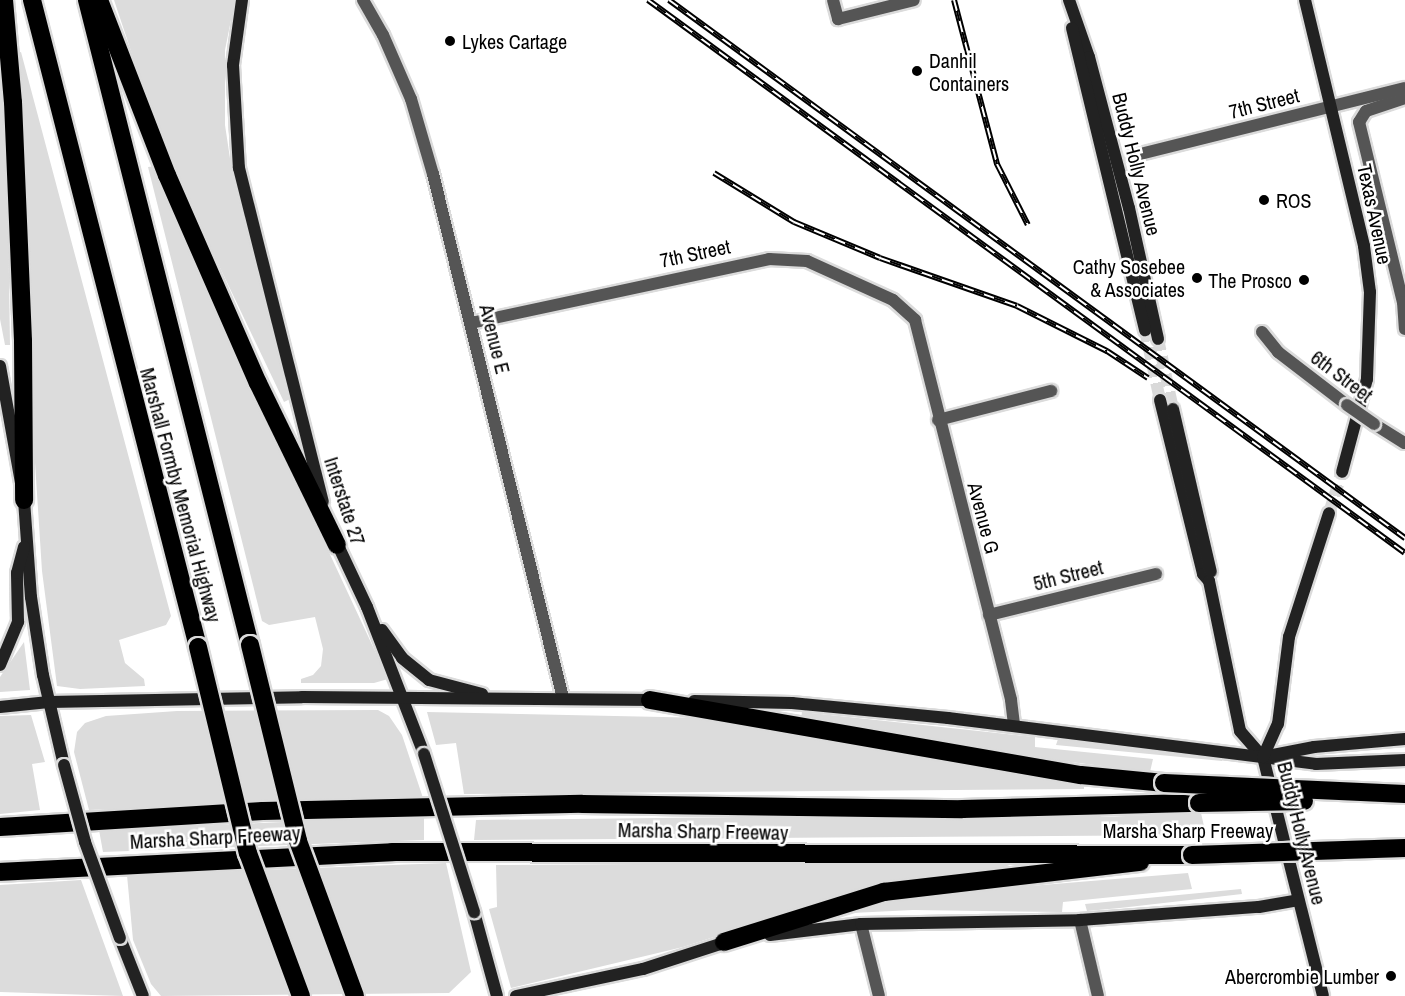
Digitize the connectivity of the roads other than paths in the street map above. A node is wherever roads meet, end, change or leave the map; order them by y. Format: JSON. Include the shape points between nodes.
{"nodes":[{"id":1,"x":4,"y":0,"type":"edge"},
{"id":2,"x":32,"y":0,"type":"edge"},
{"id":3,"x":87,"y":0,"type":"edge"},
{"id":4,"x":99,"y":0,"type":"edge"},
{"id":5,"x":242,"y":0,"type":"edge"},
{"id":6,"x":363,"y":0,"type":"edge"},
{"id":7,"x":833,"y":0,"type":"edge"},
{"id":8,"x":914,"y":0,"type":"edge"},
{"id":9,"x":1067,"y":0,"type":"edge"},
{"id":10,"x":1305,"y":0,"type":"edge"},
{"id":11,"x":1405,"y":88,"type":"edge"},
{"id":12,"x":1405,"y":98,"type":"edge"},
{"id":13,"x":1332,"y":106,"type":"junction"},
{"id":14,"x":1132,"y":156,"type":"dead end"},
{"id":15,"x":1404,"y":302,"type":"edge"},
{"id":16,"x":915,"y":320,"type":"joint"},
{"id":17,"x":471,"y":323,"type":"junction"},
{"id":18,"x":1405,"y":329,"type":"edge"},
{"id":19,"x":1145,"y":330,"type":"tunnel mouth"},
{"id":20,"x":1262,"y":332,"type":"dead end"},
{"id":21,"x":1158,"y":339,"type":"tunnel mouth"},
{"id":22,"x":0,"y":366,"type":"edge"},
{"id":23,"x":1051,"y":391,"type":"dead end"},
{"id":24,"x":1160,"y":400,"type":"tunnel mouth"},
{"id":25,"x":1173,"y":410,"type":"tunnel mouth"},
{"id":26,"x":938,"y":420,"type":"junction"},
{"id":27,"x":1405,"y":443,"type":"edge"},
{"id":28,"x":1342,"y":472,"type":"tunnel mouth"},
{"id":29,"x":24,"y":500,"type":"junction"},
{"id":30,"x":1329,"y":513,"type":"tunnel mouth"},
{"id":31,"x":25,"y":540,"type":"junction"},
{"id":32,"x":337,"y":545,"type":"junction"},
{"id":33,"x":1156,"y":574,"type":"dead end"},
{"id":34,"x":1209,"y":582,"type":"junction"},
{"id":35,"x":367,"y":607,"type":"junction"},
{"id":36,"x":989,"y":615,"type":"junction"},
{"id":37,"x":0,"y":665,"type":"edge"},
{"id":38,"x":405,"y":698,"type":"junction"},
{"id":39,"x":497,"y":698,"type":"junction"},
{"id":40,"x":563,"y":698,"type":"junction"},
{"id":41,"x":650,"y":700,"type":"junction"},
{"id":42,"x":49,"y":702,"type":"junction"},
{"id":43,"x":0,"y":707,"type":"edge"},
{"id":44,"x":1014,"y":725,"type":"junction"},
{"id":45,"x":1405,"y":739,"type":"edge"},
{"id":46,"x":1263,"y":757,"type":"junction"},
{"id":47,"x":1405,"y":760,"type":"edge"},
{"id":48,"x":1405,"y":796,"type":"edge"},
{"id":49,"x":0,"y":827,"type":"edge"},
{"id":50,"x":1405,"y":848,"type":"edge"},
{"id":51,"x":1192,"y":855,"type":"junction"},
{"id":52,"x":0,"y":872,"type":"edge"},
{"id":53,"x":1298,"y":900,"type":"junction"},
{"id":54,"x":1080,"y":920,"type":"junction"},
{"id":55,"x":861,"y":924,"type":"junction"},
{"id":56,"x":724,"y":942,"type":"junction"},
{"id":57,"x":560,"y":992,"type":"edge"},
{"id":58,"x":143,"y":996,"type":"edge"},
{"id":59,"x":301,"y":996,"type":"edge"},
{"id":60,"x":355,"y":996,"type":"edge"},
{"id":61,"x":497,"y":996,"type":"edge"},
{"id":62,"x":516,"y":996,"type":"edge"},
{"id":63,"x":879,"y":996,"type":"edge"},
{"id":64,"x":1098,"y":996,"type":"edge"},
{"id":65,"x":1323,"y":996,"type":"edge"}],
"edges":[{"from":1,"to":29,"type":"highway","via":[[23,341]]},
{"from":2,"to":59,"type":"highway","name":"Marshall Formby Memorial Highway","bridge":true,"via":[[248,853]]},
{"from":3,"to":60,"type":"highway","name":"Marshall Formby Memorial Highway","bridge":true,"via":[[298,842]]},
{"from":4,"to":32,"type":"highway","via":[[167,175],[258,383]]},
{"from":5,"to":32,"type":"main road","name":"Interstate 27","via":[[233,65],[239,168],[314,472]]},
{"from":6,"to":17,"type":"street","name":"Avenue E","via":[[411,99]]},
{"from":7,"to":8,"type":"street","via":[[838,19]]},
{"from":9,"to":19,"type":"main road","name":"Buddy Holly Avenue"},
{"from":9,"to":21,"type":"main road","name":"Buddy Holly Avenue","via":[[1089,57]]},
{"from":10,"to":13,"type":"main road","name":"Texas Avenue"},
{"from":11,"to":13,"type":"street","name":"7th Street"},
{"from":12,"to":15,"type":"street","name":"Texas Avenue","via":[[1366,111],[1359,122]]},
{"from":13,"to":14,"type":"street","name":"7th Street"},
{"from":13,"to":28,"type":"main road","name":"Texas Avenue","via":[[1364,246],[1371,317],[1363,399]]},
{"from":15,"to":18,"type":"street","name":"Texas Avenue"},
{"from":16,"to":17,"type":"street","name":"7th Street","via":[[893,300],[834,271],[807,261],[769,259]]},
{"from":16,"to":26,"type":"street","name":"Avenue G"},
{"from":17,"to":40,"type":"street","name":"Avenue E"},
{"from":20,"to":27,"type":"street","name":"6th Street","bridge":true,"via":[[1278,352]]},
{"from":22,"to":29,"type":"main road"},
{"from":23,"to":26,"type":"street"},
{"from":24,"to":34,"type":"main road","name":"Buddy Holly Avenue","via":[[1203,574]]},
{"from":25,"to":34,"type":"main road","name":"Buddy Holly Avenue","via":[[1211,571]]},
{"from":26,"to":36,"type":"street","name":"Avenue G"},
{"from":29,"to":31,"type":"main road"},
{"from":30,"to":46,"type":"main road","via":[[1289,637],[1278,724]]},
{"from":31,"to":37,"type":"main road","via":[[17,573],[18,622]]},
{"from":31,"to":42,"type":"main road"},
{"from":32,"to":35,"type":"main road","name":"Interstate 27"},
{"from":33,"to":36,"type":"street","name":"5th Street"},
{"from":34,"to":46,"type":"main road","name":"Buddy Holly Avenue","via":[[1240,731]]},
{"from":35,"to":38,"type":"main road","name":"Interstate 27"},
{"from":35,"to":39,"type":"main road","via":[[402,658],[429,680]]},
{"from":36,"to":44,"type":"street","name":"Avenue G"},
{"from":38,"to":39,"type":"main road"},
{"from":38,"to":42,"type":"main road"},
{"from":38,"to":61,"type":"main road","name":"Interstate 27","bridge":true},
{"from":39,"to":40,"type":"main road"},
{"from":40,"to":41,"type":"main road"},
{"from":41,"to":44,"type":"main road","via":[[792,703]]},
{"from":41,"to":48,"type":"highway","bridge":true,"via":[[1081,776]]},
{"from":42,"to":43,"type":"main road"},
{"from":42,"to":58,"type":"main road","bridge":true,"via":[[85,842]]},
{"from":44,"to":46,"type":"main road"},
{"from":45,"to":46,"type":"main road","via":[[1314,747]]},
{"from":46,"to":47,"type":"main road","via":[[1316,764]]},
{"from":46,"to":53,"type":"main road","name":"Buddy Holly Avenue"},
{"from":48,"to":49,"type":"highway","name":"Marsha Sharp Freeway","bridge":true,"via":[[962,809],[535,805],[263,811]]},
{"from":50,"to":51,"type":"highway","name":"Marsha Sharp Freeway","bridge":true},
{"from":51,"to":52,"type":"highway","name":"Marsha Sharp Freeway","via":[[392,852]]},
{"from":51,"to":56,"type":"highway","via":[[1084,871],[936,883],[884,892]]},
{"from":53,"to":54,"type":"main road","via":[[1259,907]]},
{"from":53,"to":65,"type":"main road","name":"Buddy Holly Avenue"},
{"from":54,"to":55,"type":"main road"},
{"from":54,"to":64,"type":"street"},
{"from":55,"to":56,"type":"main road"},
{"from":55,"to":63,"type":"street"},
{"from":56,"to":57,"type":"main road"},
{"from":57,"to":62,"type":"main road"}]}
